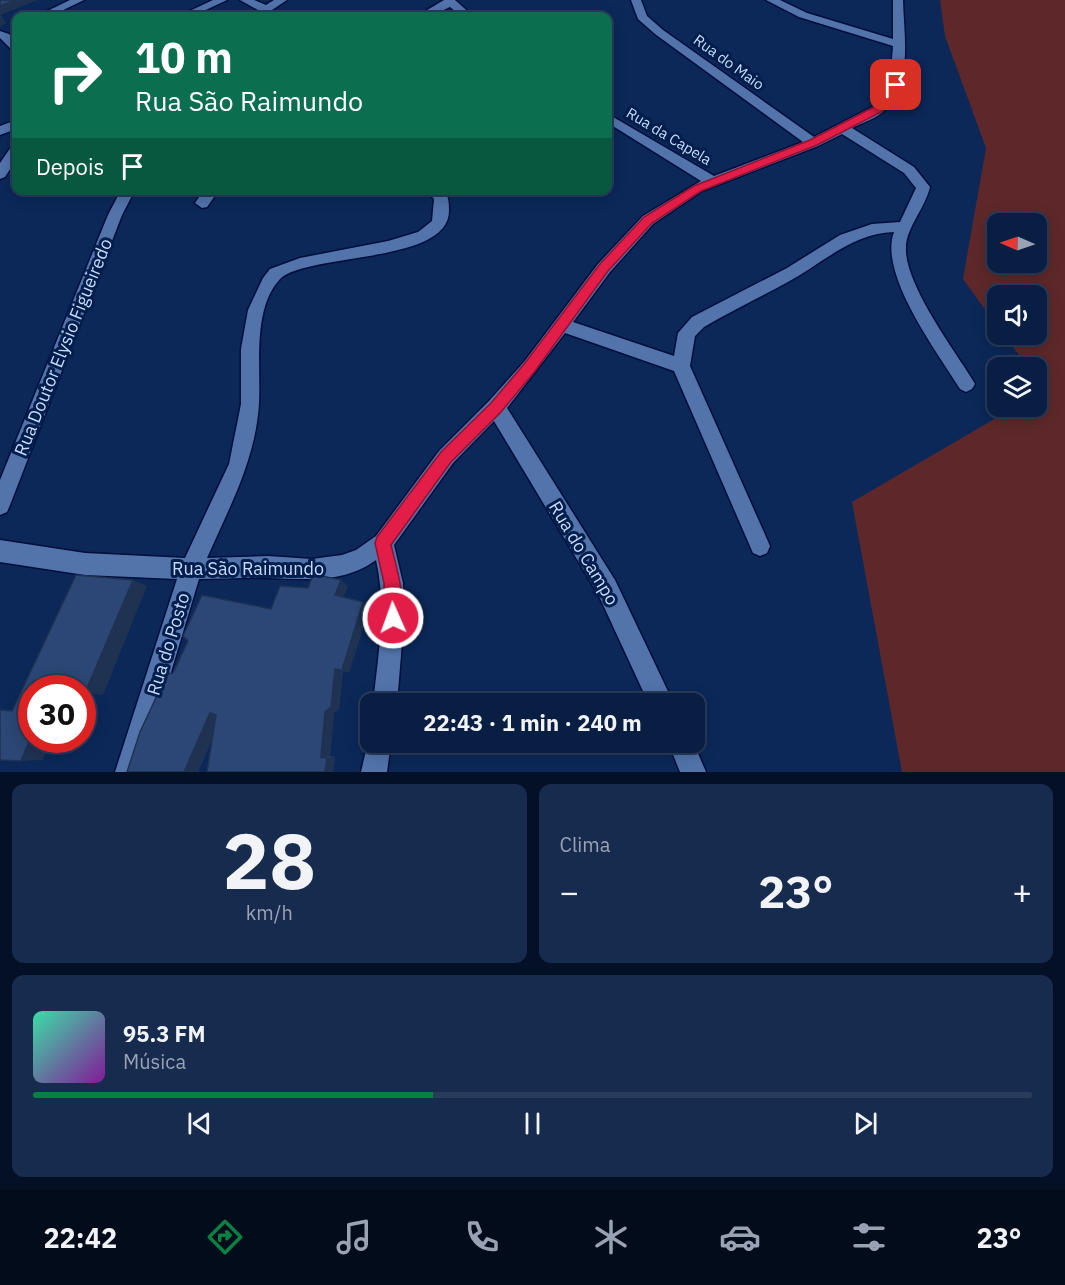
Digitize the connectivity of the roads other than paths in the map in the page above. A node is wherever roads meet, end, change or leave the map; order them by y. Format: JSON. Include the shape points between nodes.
{"nodes":[{"id":1,"x":79,"y":0,"type":"edge"},
{"id":2,"x":222,"y":0,"type":"edge"},
{"id":3,"x":245,"y":0,"type":"edge"},
{"id":4,"x":282,"y":0,"type":"edge"},
{"id":5,"x":636,"y":0,"type":"edge"},
{"id":6,"x":771,"y":0,"type":"edge"},
{"id":7,"x":898,"y":0,"type":"edge"},
{"id":8,"x":450,"y":1,"type":"edge"},
{"id":9,"x":267,"y":10,"type":"junction"},
{"id":10,"x":52,"y":12,"type":"edge"},
{"id":11,"x":194,"y":12,"type":"edge"},
{"id":12,"x":263,"y":12,"type":"edge"},
{"id":13,"x":430,"y":12,"type":"edge"},
{"id":14,"x":462,"y":12,"type":"edge"},
{"id":15,"x":897,"y":44,"type":"junction"},
{"id":16,"x":612,"y":120,"type":"edge"},
{"id":17,"x":842,"y":128,"type":"junction"},
{"id":18,"x":813,"y":143,"type":"junction"},
{"id":19,"x":12,"y":156,"type":"edge"},
{"id":20,"x":0,"y":174,"type":"edge"},
{"id":21,"x":713,"y":182,"type":"junction"},
{"id":22,"x":125,"y":195,"type":"edge"},
{"id":23,"x":208,"y":195,"type":"edge"},
{"id":24,"x":438,"y":195,"type":"edge"},
{"id":25,"x":202,"y":203,"type":"dead end"},
{"id":26,"x":906,"y":227,"type":"junction"},
{"id":27,"x":561,"y":325,"type":"junction"},
{"id":28,"x":681,"y":366,"type":"junction"},
{"id":29,"x":966,"y":384,"type":"dead end"},
{"id":30,"x":496,"y":407,"type":"junction"},
{"id":31,"x":0,"y":506,"type":"edge"},
{"id":32,"x":383,"y":543,"type":"junction"},
{"id":33,"x":760,"y":546,"type":"dead end"},
{"id":34,"x":0,"y":551,"type":"edge"},
{"id":35,"x":191,"y":569,"type":"junction"},
{"id":36,"x":386,"y":693,"type":"edge"},
{"id":37,"x":657,"y":693,"type":"edge"},
{"id":38,"x":377,"y":753,"type":"edge"},
{"id":39,"x":685,"y":753,"type":"edge"},
{"id":40,"x":128,"y":772,"type":"edge"},
{"id":41,"x":374,"y":772,"type":"edge"},
{"id":42,"x":693,"y":772,"type":"edge"}],
"edges":[{"from":1,"to":10,"type":"street"},
{"from":2,"to":11,"type":"street"},
{"from":3,"to":9,"type":"street"},
{"from":4,"to":9,"type":"street"},
{"from":5,"to":18,"type":"street","name":"Rua do Maio","via":[[642,17],[659,32]]},
{"from":6,"to":15,"type":"street","via":[[803,15]]},
{"from":7,"to":15,"type":"street","name":"Rua São Raimundo"},
{"from":8,"to":13,"type":"street"},
{"from":8,"to":14,"type":"street"},
{"from":9,"to":12,"type":"street"},
{"from":15,"to":17,"type":"street","name":"Rua São Raimundo","via":[[898,75],[890,97],[879,108]]},
{"from":16,"to":21,"type":"street","name":"Rua da Capela"},
{"from":17,"to":18,"type":"street","name":"Rua São Raimundo"},
{"from":17,"to":26,"type":"street","via":[[918,179],[923,187]]},
{"from":18,"to":21,"type":"street","name":"Rua São Raimundo"},
{"from":19,"to":20,"type":"street"},
{"from":21,"to":27,"type":"street","name":"Rua São Raimundo","via":[[648,220],[604,268]]},
{"from":22,"to":31,"type":"street","name":"Rua Doutor Elysio Figueiredo"},
{"from":23,"to":25,"type":"street"},
{"from":24,"to":35,"type":"street","name":"Rua do Posto","via":[[442,214],[432,231],[387,247],[284,269],[269,282],[256,310],[250,349],[250,404],[239,464]]},
{"from":26,"to":28,"type":"street","via":[[863,231],[698,322],[687,333]]},
{"from":26,"to":29,"type":"street","via":[[898,243],[901,270]]},
{"from":27,"to":28,"type":"street"},
{"from":27,"to":30,"type":"street","name":"Rua São Raimundo"},
{"from":28,"to":33,"type":"street"},
{"from":30,"to":32,"type":"street","name":"Rua São Raimundo","via":[[446,457]]},
{"from":30,"to":37,"type":"street","name":"Rua do Campo","via":[[607,588]]},
{"from":32,"to":35,"type":"street","name":"Rua São Raimundo","via":[[363,557],[332,568]]},
{"from":32,"to":36,"type":"street","via":[[392,583],[393,618]]},
{"from":34,"to":35,"type":"street","name":"Rua São Raimundo","via":[[85,564]]},
{"from":35,"to":40,"type":"street","name":"Rua do Posto"},
{"from":38,"to":41,"type":"street"},
{"from":39,"to":42,"type":"street"}]}
